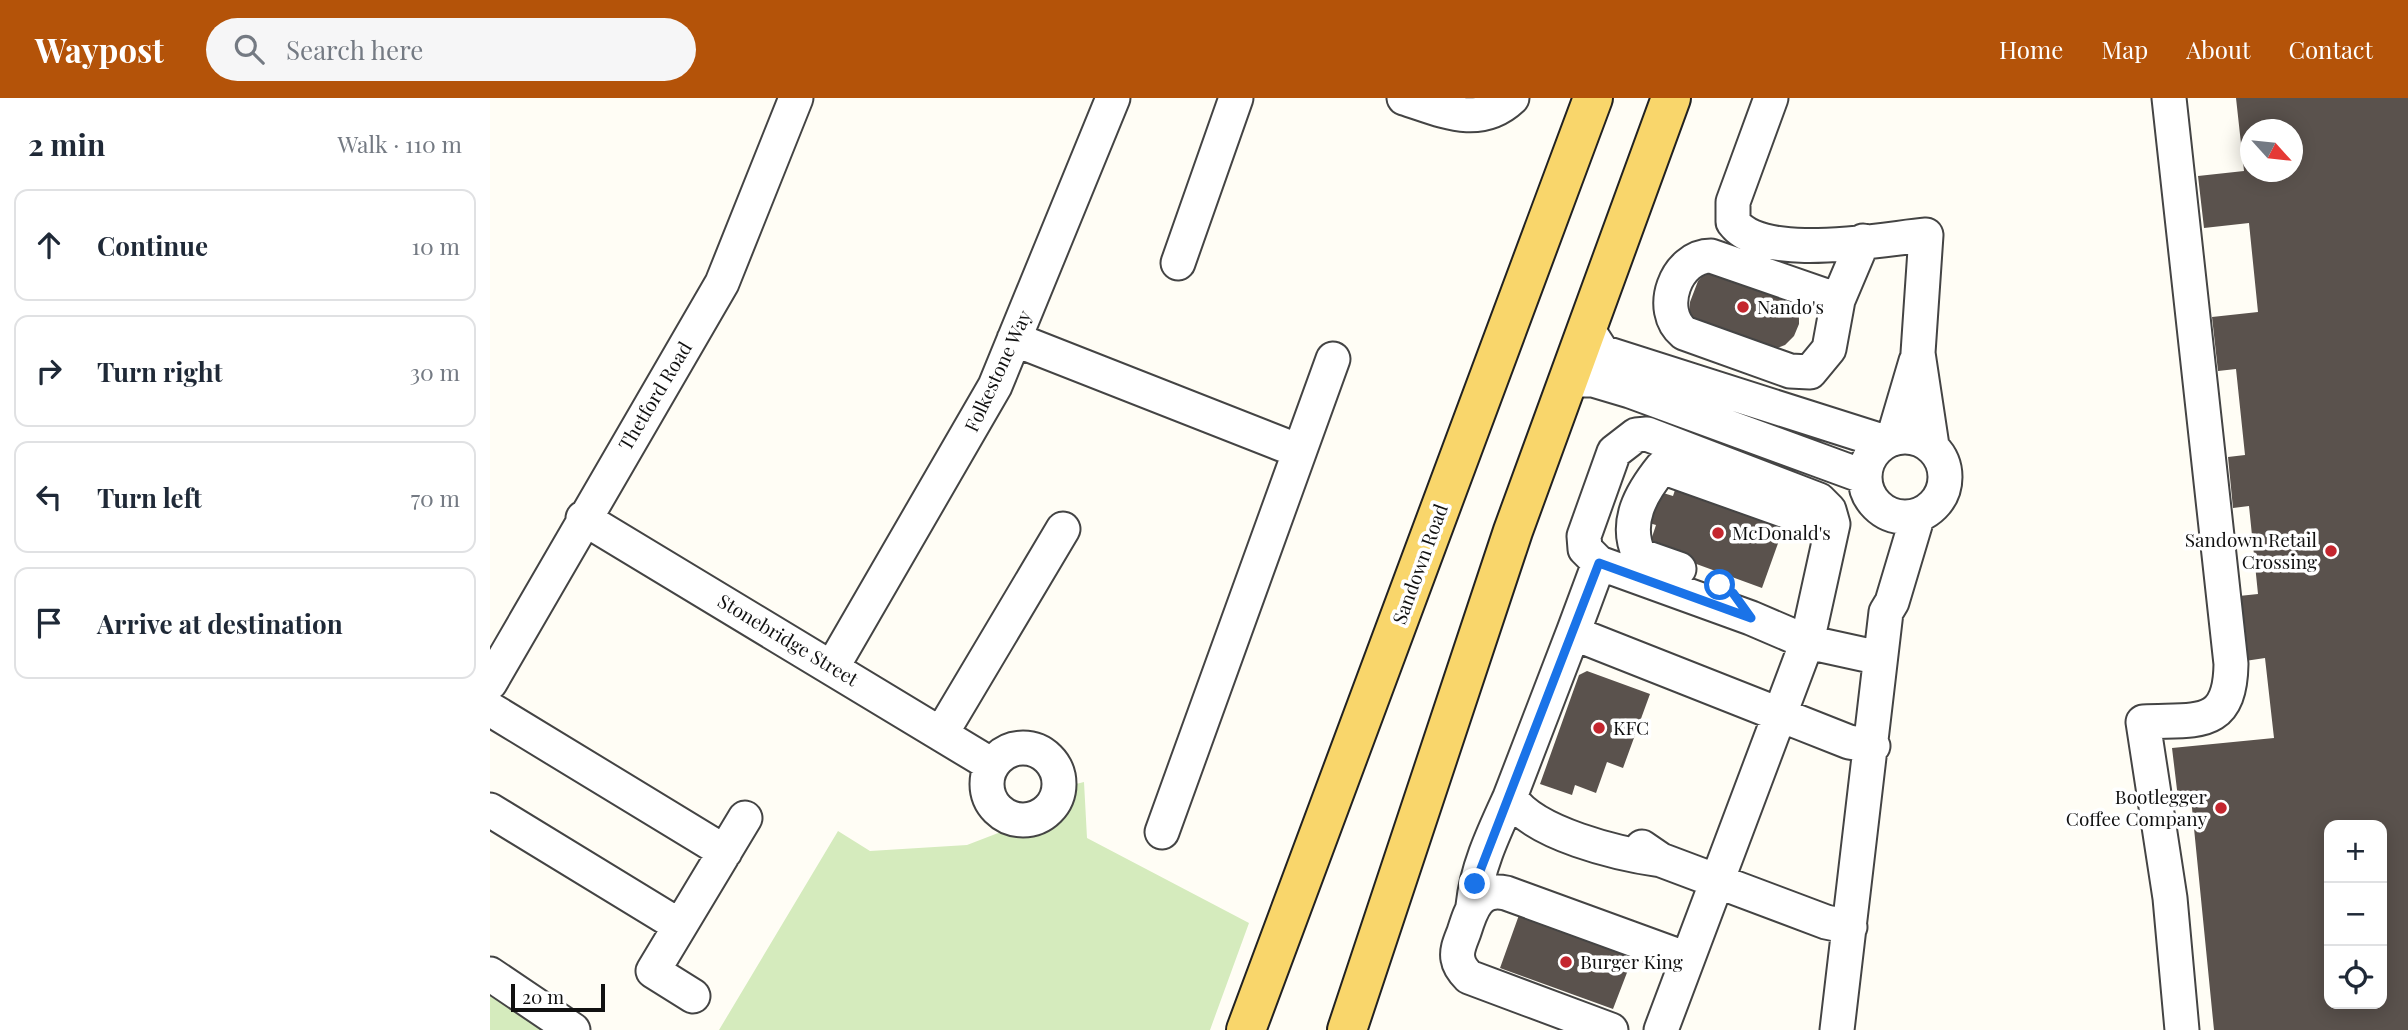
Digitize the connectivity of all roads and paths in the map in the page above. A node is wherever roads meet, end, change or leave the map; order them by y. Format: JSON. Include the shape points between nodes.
{"nodes":[{"id":1,"x":796,"y":98,"type":"edge"},
{"id":2,"x":1113,"y":98,"type":"edge"},
{"id":3,"x":1236,"y":98,"type":"edge"},
{"id":4,"x":1404,"y":98,"type":"edge"},
{"id":5,"x":1512,"y":98,"type":"edge"},
{"id":6,"x":1593,"y":98,"type":"edge"},
{"id":7,"x":1671,"y":98,"type":"edge"},
{"id":8,"x":1771,"y":98,"type":"edge"},
{"id":9,"x":2169,"y":98,"type":"edge"},
{"id":10,"x":1733,"y":222,"type":"junction"},
{"id":11,"x":1863,"y":241,"type":"junction"},
{"id":12,"x":1711,"y":256,"type":"junction"},
{"id":13,"x":1178,"y":263,"type":"dead end"},
{"id":14,"x":1838,"y":300,"type":"junction"},
{"id":15,"x":1586,"y":327,"type":"junction"},
{"id":16,"x":1014,"y":339,"type":"junction"},
{"id":17,"x":1919,"y":353,"type":"junction"},
{"id":18,"x":1333,"y":359,"type":"dead end"},
{"id":19,"x":1567,"y":380,"type":"junction"},
{"id":20,"x":1889,"y":440,"type":"junction"},
{"id":21,"x":1932,"y":446,"type":"junction"},
{"id":22,"x":1299,"y":451,"type":"junction"},
{"id":23,"x":1865,"y":477,"type":"junction"},
{"id":24,"x":1903,"y":514,"type":"junction"},
{"id":25,"x":583,"y":518,"type":"junction"},
{"id":26,"x":1833,"y":528,"type":"junction"},
{"id":27,"x":1063,"y":529,"type":"dead end"},
{"id":28,"x":1599,"y":563,"type":"junction"},
{"id":29,"x":1751,"y":618,"type":"junction"},
{"id":30,"x":1573,"y":633,"type":"junction"},
{"id":31,"x":1807,"y":642,"type":"junction"},
{"id":32,"x":1880,"y":658,"type":"junction"},
{"id":33,"x":833,"y":666,"type":"junction"},
{"id":34,"x":1694,"y":682,"type":"junction"},
{"id":35,"x":490,"y":683,"type":"edge"},
{"id":36,"x":490,"y":709,"type":"edge"},
{"id":37,"x":1779,"y":716,"type":"junction"},
{"id":38,"x":941,"y":734,"type":"junction"},
{"id":39,"x":1872,"y":746,"type":"junction"},
{"id":40,"x":992,"y":765,"type":"dead end"},
{"id":41,"x":1510,"y":797,"type":"junction"},
{"id":42,"x":490,"y":810,"type":"edge"},
{"id":43,"x":746,"y":818,"type":"dead end"},
{"id":44,"x":1161,"y":832,"type":"dead end"},
{"id":45,"x":725,"y":852,"type":"junction"},
{"id":46,"x":1661,"y":860,"type":"junction"},
{"id":47,"x":1716,"y":880,"type":"junction"},
{"id":48,"x":1473,"y":906,"type":"junction"},
{"id":49,"x":680,"y":926,"type":"junction"},
{"id":50,"x":1850,"y":927,"type":"junction"},
{"id":51,"x":1687,"y":959,"type":"junction"},
{"id":52,"x":490,"y":974,"type":"edge"},
{"id":53,"x":693,"y":996,"type":"dead end"},
{"id":54,"x":573,"y":1030,"type":"edge"},
{"id":55,"x":1246,"y":1030,"type":"edge"},
{"id":56,"x":1347,"y":1030,"type":"edge"},
{"id":57,"x":1611,"y":1030,"type":"edge"},
{"id":58,"x":1661,"y":1030,"type":"edge"},
{"id":59,"x":1837,"y":1030,"type":"edge"},
{"id":60,"x":2182,"y":1030,"type":"edge"}],
"edges":[{"from":1,"to":25,"type":"street","name":"Thetford Road","via":[[722,283]]},
{"from":2,"to":16,"type":"street","name":"Folkestone Way"},
{"from":3,"to":13,"type":"street"},
{"from":4,"to":5,"type":"street","via":[[1472,117],[1488,114]]},
{"from":6,"to":55,"type":"main road","name":"Sandown Road"},
{"from":7,"to":15,"type":"main road"},
{"from":8,"to":10,"type":"street","via":[[1733,202]]},
{"from":9,"to":60,"type":"street","via":[[2231,664],[2227,699],[2217,712],[2203,718],[2143,722],[2170,898]]},
{"from":10,"to":11,"type":"street","via":[[1744,233],[1776,245]]},
{"from":10,"to":12,"type":"street","via":[[1719,232]]},
{"from":11,"to":14,"type":"street"},
{"from":11,"to":17,"type":"street","via":[[1926,235]]},
{"from":12,"to":14,"type":"street"},
{"from":12,"to":14,"type":"street","via":[[1693,259],[1673,285],[1672,311],[1679,329],[1790,371],[1810,372],[1819,365],[1829,349]]},
{"from":15,"to":19,"type":"main road"},
{"from":15,"to":20,"type":"street","via":[[1602,352]]},
{"from":16,"to":22,"type":"street"},
{"from":16,"to":33,"type":"street","name":"Folkestone Way","via":[[973,429]]},
{"from":17,"to":20,"type":"street"},
{"from":17,"to":21,"type":"street"},
{"from":18,"to":22,"type":"street"},
{"from":19,"to":23,"type":"street","via":[[1593,380],[1630,391]]},
{"from":19,"to":56,"type":"main road"},
{"from":20,"to":21,"type":"street","via":[[1909,437]]},
{"from":20,"to":23,"type":"street","via":[[1868,461]]},
{"from":21,"to":24,"type":"street","via":[[1945,470],[1943,488],[1935,504]]},
{"from":22,"to":44,"type":"street"},
{"from":23,"to":24,"type":"street","via":[[1869,495]]},
{"from":24,"to":32,"type":"street","via":[[1882,604],[1886,612]]},
{"from":25,"to":33,"type":"street","name":"Stonebridge Street"},
{"from":25,"to":35,"type":"street","name":"Thetford Road"},
{"from":26,"to":28,"type":"street","via":[[1832,517],[1819,500],[1647,434],[1636,435],[1614,452],[1584,537],[1585,549]]},
{"from":26,"to":29,"type":"street","via":[[1662,467],[1647,464],[1633,472],[1614,518],[1616,539],[1639,555],[1720,585],[1733,593]]},
{"from":26,"to":31,"type":"street"},
{"from":27,"to":38,"type":"street"},
{"from":28,"to":29,"type":"street"},
{"from":28,"to":30,"type":"street"},
{"from":29,"to":31,"type":"street"},
{"from":30,"to":34,"type":"street"},
{"from":30,"to":41,"type":"street"},
{"from":31,"to":32,"type":"street"},
{"from":31,"to":37,"type":"street"},
{"from":32,"to":39,"type":"street"},
{"from":33,"to":38,"type":"street","name":"Stonebridge Street"},
{"from":34,"to":37,"type":"street"},
{"from":34,"to":46,"type":"street","via":[[1649,681],[1602,662],[1578,665],[1570,673],[1532,782],[1533,794],[1545,808],[1623,836]]},
{"from":36,"to":45,"type":"street"},
{"from":37,"to":39,"type":"street"},
{"from":37,"to":47,"type":"street"},
{"from":38,"to":40,"type":"street","name":"Stonebridge Street"},
{"from":39,"to":50,"type":"street"},
{"from":41,"to":46,"type":"street","via":[[1536,822],[1621,853]]},
{"from":41,"to":48,"type":"street","via":[[1475,884]]},
{"from":42,"to":49,"type":"street"},
{"from":43,"to":45,"type":"street"},
{"from":45,"to":49,"type":"street"},
{"from":46,"to":47,"type":"street"},
{"from":47,"to":50,"type":"street"},
{"from":47,"to":51,"type":"street"},
{"from":48,"to":51,"type":"street","via":[[1494,890]]},
{"from":48,"to":57,"type":"street","via":[[1457,953],[1469,977]]},
{"from":49,"to":53,"type":"street","via":[[653,971]]},
{"from":50,"to":59,"type":"street"},
{"from":51,"to":58,"type":"street"},
{"from":52,"to":54,"type":"street"}]}
